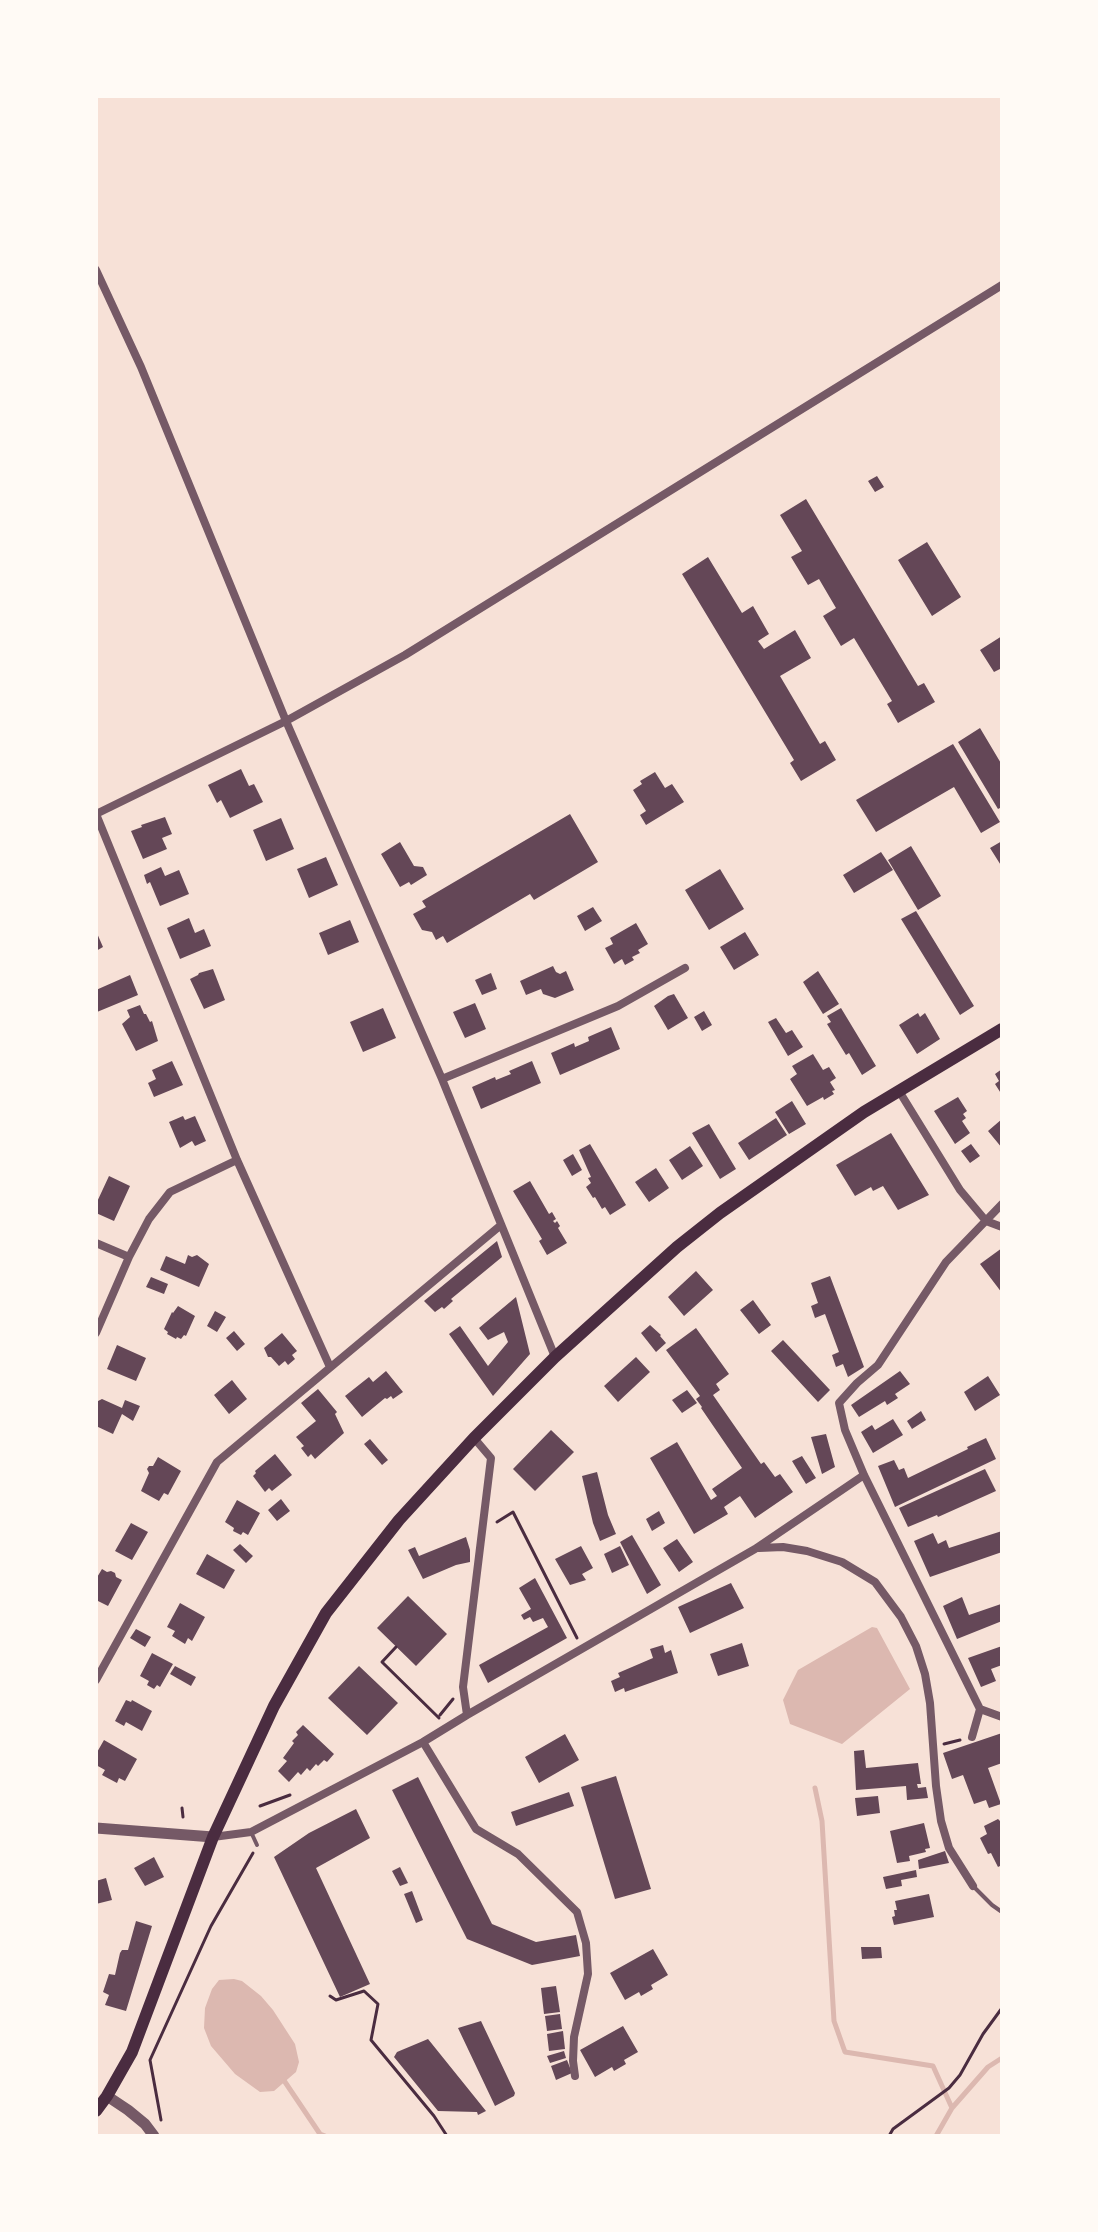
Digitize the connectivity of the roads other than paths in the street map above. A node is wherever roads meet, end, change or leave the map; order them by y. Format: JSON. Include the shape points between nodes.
{"nodes":[{"id":1,"x":96,"y":270,"type":"edge"},
{"id":2,"x":1002,"y":285,"type":"edge"},
{"id":3,"x":286,"y":721,"type":"junction"},
{"id":4,"x":685,"y":968,"type":"dead end"},
{"id":5,"x":1002,"y":1029,"type":"edge"},
{"id":6,"x":442,"y":1079,"type":"junction"},
{"id":7,"x":899,"y":1091,"type":"junction"},
{"id":8,"x":237,"y":1160,"type":"junction"},
{"id":9,"x":1002,"y":1204,"type":"edge"},
{"id":10,"x":986,"y":1221,"type":"junction"},
{"id":11,"x":501,"y":1225,"type":"junction"},
{"id":12,"x":1002,"y":1227,"type":"edge"},
{"id":13,"x":96,"y":1243,"type":"edge"},
{"id":14,"x":129,"y":1257,"type":"junction"},
{"id":15,"x":96,"y":1333,"type":"edge"},
{"id":16,"x":555,"y":1357,"type":"junction"},
{"id":17,"x":330,"y":1367,"type":"junction"},
{"id":18,"x":474,"y":1438,"type":"junction"},
{"id":19,"x":864,"y":1475,"type":"junction"},
{"id":20,"x":755,"y":1549,"type":"junction"},
{"id":21,"x":96,"y":1680,"type":"edge"},
{"id":22,"x":980,"y":1709,"type":"junction"},
{"id":23,"x":467,"y":1715,"type":"junction"},
{"id":24,"x":1002,"y":1717,"type":"edge"},
{"id":25,"x":972,"y":1737,"type":"road end"},
{"id":26,"x":423,"y":1742,"type":"junction"},
{"id":27,"x":96,"y":1828,"type":"edge"},
{"id":28,"x":251,"y":1832,"type":"junction"},
{"id":29,"x":213,"y":1837,"type":"junction"},
{"id":30,"x":257,"y":1845,"type":"road end"},
{"id":31,"x":973,"y":1886,"type":"joint"},
{"id":32,"x":1002,"y":1912,"type":"edge"},
{"id":33,"x":575,"y":2076,"type":"dead end"},
{"id":34,"x":107,"y":2096,"type":"junction"},
{"id":35,"x":96,"y":2111,"type":"edge"},
{"id":36,"x":154,"y":2136,"type":"edge"}],
"edges":[{"from":1,"to":3,"type":"street"},
{"from":2,"to":3,"type":"street","via":[[405,655]]},
{"from":3,"to":6,"type":"street"},
{"from":3,"to":8,"type":"street","via":[[96,814]]},
{"from":4,"to":6,"type":"street","via":[[618,1006]]},
{"from":5,"to":7,"type":"main road"},
{"from":6,"to":11,"type":"street"},
{"from":7,"to":10,"type":"street","via":[[960,1190]]},
{"from":7,"to":16,"type":"main road","via":[[720,1213]]},
{"from":8,"to":14,"type":"street","via":[[170,1192]]},
{"from":8,"to":17,"type":"street"},
{"from":9,"to":10,"type":"street"},
{"from":10,"to":12,"type":"street"},
{"from":10,"to":19,"type":"street","via":[[946,1262],[878,1365],[839,1403]]},
{"from":11,"to":16,"type":"street"},
{"from":11,"to":17,"type":"street"},
{"from":13,"to":14,"type":"street"},
{"from":14,"to":15,"type":"street"},
{"from":16,"to":18,"type":"main road"},
{"from":17,"to":21,"type":"street","via":[[217,1462]]},
{"from":18,"to":23,"type":"street","via":[[491,1458],[463,1687]]},
{"from":18,"to":29,"type":"main road","via":[[399,1520],[326,1613],[274,1706]]},
{"from":19,"to":20,"type":"street"},
{"from":19,"to":22,"type":"street"},
{"from":20,"to":23,"type":"street"},
{"from":20,"to":31,"type":"street","via":[[783,1547],[842,1562],[875,1582],[901,1617],[925,1674],[941,1821],[949,1848]]},
{"from":22,"to":24,"type":"street"},
{"from":22,"to":25,"type":"street"},
{"from":23,"to":26,"type":"street"},
{"from":26,"to":28,"type":"street"},
{"from":26,"to":33,"type":"street","via":[[476,1829],[518,1854],[577,1912],[588,1974],[574,2037]]},
{"from":27,"to":29,"type":"street"},
{"from":28,"to":29,"type":"street"},
{"from":28,"to":30,"type":"lane"},
{"from":29,"to":34,"type":"main road","via":[[132,2052]]},
{"from":31,"to":32,"type":"lane"},
{"from":34,"to":35,"type":"main road"},
{"from":34,"to":36,"type":"street"}]}
